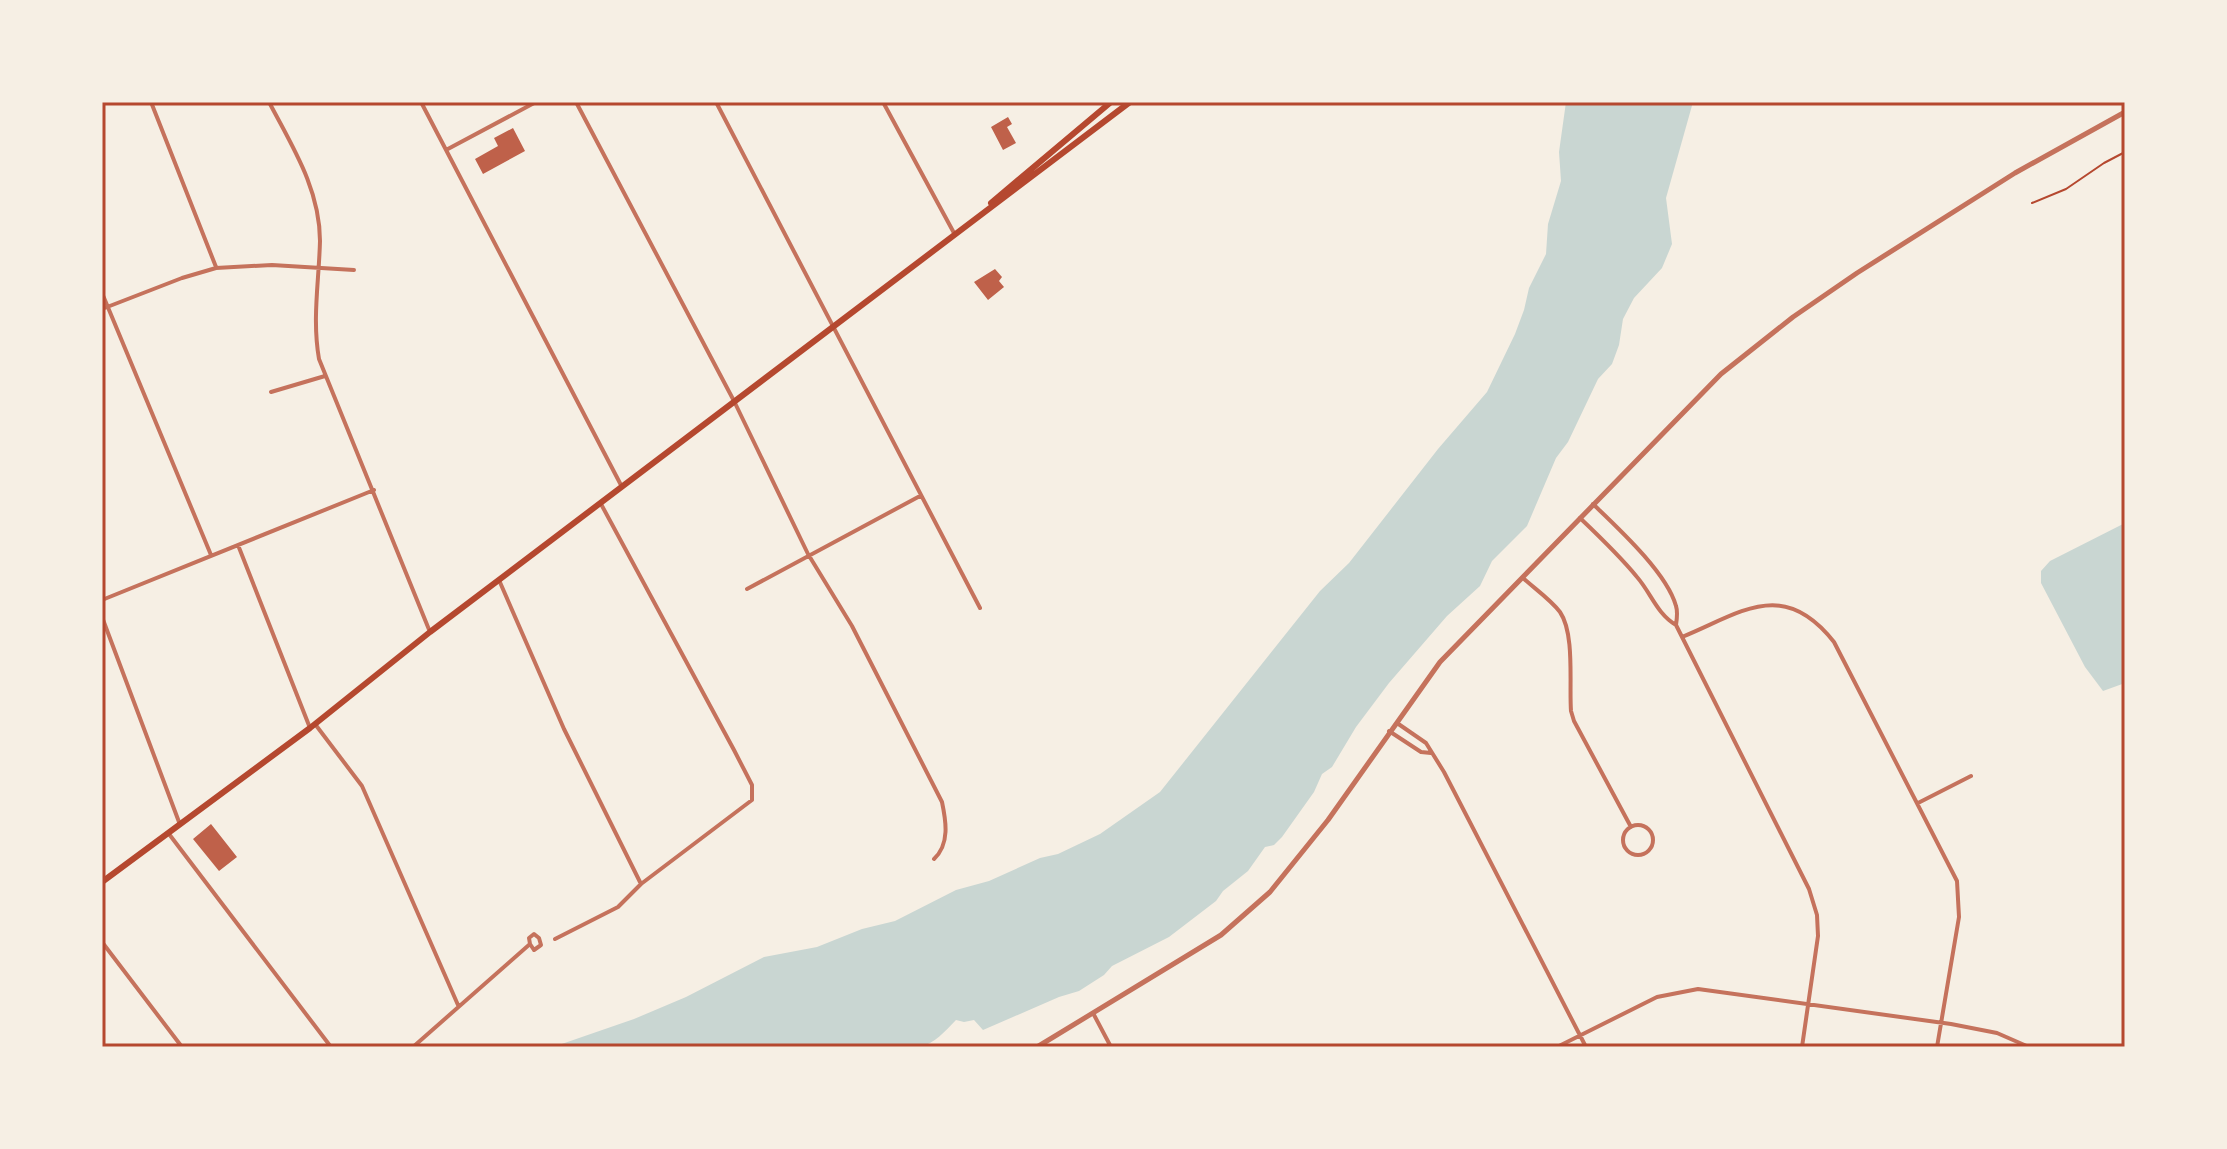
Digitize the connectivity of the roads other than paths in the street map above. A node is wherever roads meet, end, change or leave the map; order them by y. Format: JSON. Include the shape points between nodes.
{"nodes":[{"id":1,"x":151,"y":102,"type":"edge"},
{"id":2,"x":269,"y":102,"type":"edge"},
{"id":3,"x":421,"y":102,"type":"edge"},
{"id":4,"x":536,"y":102,"type":"edge"},
{"id":5,"x":576,"y":102,"type":"edge"},
{"id":6,"x":716,"y":102,"type":"edge"},
{"id":7,"x":883,"y":102,"type":"edge"},
{"id":8,"x":1111,"y":102,"type":"edge"},
{"id":9,"x":1130,"y":102,"type":"edge"},
{"id":10,"x":2125,"y":112,"type":"edge"},
{"id":11,"x":446,"y":150,"type":"junction"},
{"id":12,"x":954,"y":234,"type":"junction"},
{"id":13,"x":216,"y":268,"type":"junction"},
{"id":14,"x":318,"y":269,"type":"junction"},
{"id":15,"x":354,"y":270,"type":"dead end"},
{"id":16,"x":102,"y":293,"type":"edge"},
{"id":17,"x":105,"y":307,"type":"edge"},
{"id":18,"x":832,"y":327,"type":"junction"},
{"id":19,"x":325,"y":376,"type":"junction"},
{"id":20,"x":271,"y":392,"type":"dead end"},
{"id":21,"x":734,"y":401,"type":"junction"},
{"id":22,"x":622,"y":487,"type":"junction"},
{"id":23,"x":374,"y":490,"type":"junction"},
{"id":24,"x":920,"y":496,"type":"junction"},
{"id":25,"x":601,"y":504,"type":"junction"},
{"id":26,"x":1593,"y":504,"type":"junction"},
{"id":27,"x":1580,"y":518,"type":"junction"},
{"id":28,"x":238,"y":545,"type":"junction"},
{"id":29,"x":808,"y":554,"type":"junction"},
{"id":30,"x":211,"y":555,"type":"junction"},
{"id":31,"x":1523,"y":578,"type":"junction"},
{"id":32,"x":499,"y":580,"type":"junction"},
{"id":33,"x":747,"y":589,"type":"dead end"},
{"id":34,"x":102,"y":600,"type":"edge"},
{"id":35,"x":980,"y":608,"type":"dead end"},
{"id":36,"x":102,"y":617,"type":"edge"},
{"id":37,"x":1676,"y":625,"type":"junction"},
{"id":38,"x":430,"y":632,"type":"junction"},
{"id":39,"x":1682,"y":637,"type":"junction"},
{"id":40,"x":1395,"y":722,"type":"junction"},
{"id":41,"x":312,"y":726,"type":"junction"},
{"id":42,"x":1389,"y":731,"type":"junction"},
{"id":43,"x":1431,"y":753,"type":"junction"},
{"id":44,"x":1971,"y":776,"type":"dead end"},
{"id":45,"x":1918,"y":803,"type":"junction"},
{"id":46,"x":179,"y":822,"type":"junction"},
{"id":47,"x":1631,"y":827,"type":"junction"},
{"id":48,"x":168,"y":832,"type":"junction"},
{"id":49,"x":934,"y":859,"type":"dead end"},
{"id":50,"x":102,"y":882,"type":"edge"},
{"id":51,"x":641,"y":884,"type":"junction"},
{"id":52,"x":555,"y":939,"type":"dead end"},
{"id":53,"x":102,"y":942,"type":"edge"},
{"id":54,"x":530,"y":944,"type":"dead end"},
{"id":55,"x":1807,"y":1003,"type":"junction"},
{"id":56,"x":458,"y":1005,"type":"junction"},
{"id":57,"x":1092,"y":1011,"type":"junction"},
{"id":58,"x":1941,"y":1023,"type":"junction"},
{"id":59,"x":1580,"y":1035,"type":"junction"},
{"id":60,"x":182,"y":1047,"type":"edge"},
{"id":61,"x":331,"y":1047,"type":"edge"},
{"id":62,"x":413,"y":1047,"type":"edge"},
{"id":63,"x":1037,"y":1047,"type":"edge"},
{"id":64,"x":1111,"y":1047,"type":"edge"},
{"id":65,"x":1557,"y":1047,"type":"edge"},
{"id":66,"x":1586,"y":1047,"type":"edge"},
{"id":67,"x":1802,"y":1047,"type":"edge"},
{"id":68,"x":1937,"y":1047,"type":"edge"},
{"id":69,"x":2029,"y":1047,"type":"edge"}],
"edges":[{"from":1,"to":13,"type":"street"},
{"from":2,"to":14,"type":"street","via":[[311,184],[320,239]]},
{"from":3,"to":11,"type":"street"},
{"from":4,"to":11,"type":"street"},
{"from":5,"to":21,"type":"street"},
{"from":6,"to":18,"type":"street"},
{"from":7,"to":12,"type":"street"},
{"from":8,"to":12,"type":"main road"},
{"from":9,"to":12,"type":"main road"},
{"from":10,"to":26,"type":"street","via":[[2015,173],[1793,317],[1721,374]]},
{"from":11,"to":22,"type":"street"},
{"from":12,"to":18,"type":"main road"},
{"from":13,"to":14,"type":"street"},
{"from":13,"to":17,"type":"street"},
{"from":14,"to":15,"type":"street"},
{"from":14,"to":19,"type":"street","via":[[314,325]]},
{"from":16,"to":17,"type":"street"},
{"from":17,"to":30,"type":"street"},
{"from":18,"to":21,"type":"main road"},
{"from":18,"to":24,"type":"street"},
{"from":19,"to":20,"type":"street"},
{"from":19,"to":23,"type":"street"},
{"from":21,"to":22,"type":"main road"},
{"from":21,"to":29,"type":"street"},
{"from":22,"to":25,"type":"main road"},
{"from":23,"to":28,"type":"street"},
{"from":23,"to":38,"type":"street"},
{"from":24,"to":29,"type":"street"},
{"from":24,"to":35,"type":"street"},
{"from":25,"to":32,"type":"main road"},
{"from":25,"to":51,"type":"street","via":[[752,785],[752,800]]},
{"from":26,"to":27,"type":"street"},
{"from":26,"to":37,"type":"street","via":[[1657,572],[1675,602]]},
{"from":27,"to":31,"type":"street"},
{"from":27,"to":37,"type":"street","via":[[1635,574],[1662,617]]},
{"from":28,"to":30,"type":"street"},
{"from":28,"to":41,"type":"street"},
{"from":29,"to":33,"type":"street"},
{"from":29,"to":49,"type":"street","via":[[852,626],[942,802],[946,829],[943,848]]},
{"from":30,"to":34,"type":"street"},
{"from":31,"to":40,"type":"street","via":[[1440,662]]},
{"from":31,"to":47,"type":"street","via":[[1564,619],[1574,721]]},
{"from":32,"to":38,"type":"main road"},
{"from":32,"to":51,"type":"street","via":[[564,729]]},
{"from":36,"to":46,"type":"street"},
{"from":37,"to":39,"type":"street"},
{"from":38,"to":41,"type":"main road"},
{"from":39,"to":45,"type":"street","via":[[1755,605],[1788,608],[1814,619],[1834,642]]},
{"from":39,"to":55,"type":"street","via":[[1814,902],[1818,936]]},
{"from":40,"to":42,"type":"street"},
{"from":40,"to":43,"type":"street","via":[[1426,743]]},
{"from":41,"to":46,"type":"main road"},
{"from":41,"to":56,"type":"street","via":[[362,786]]},
{"from":42,"to":43,"type":"street"},
{"from":42,"to":57,"type":"street","via":[[1290,869],[1249,913]]},
{"from":43,"to":59,"type":"street"},
{"from":44,"to":45,"type":"street"},
{"from":45,"to":58,"type":"street","via":[[1959,895]]},
{"from":46,"to":48,"type":"main road"},
{"from":47,"to":47,"type":"street","via":[[1624,844],[1634,855],[1644,854],[1653,843],[1652,834],[1645,827]]},
{"from":48,"to":50,"type":"main road"},
{"from":48,"to":61,"type":"street"},
{"from":51,"to":52,"type":"street","via":[[618,907]]},
{"from":53,"to":60,"type":"street"},
{"from":54,"to":56,"type":"street"},
{"from":55,"to":58,"type":"street"},
{"from":55,"to":59,"type":"street","via":[[1718,990],[1683,991],[1649,1001]]},
{"from":55,"to":67,"type":"street"},
{"from":56,"to":62,"type":"street"},
{"from":57,"to":63,"type":"street"},
{"from":57,"to":64,"type":"street"},
{"from":58,"to":68,"type":"street"},
{"from":58,"to":69,"type":"street","via":[[1997,1033]]},
{"from":59,"to":65,"type":"street"},
{"from":59,"to":66,"type":"street"}]}
